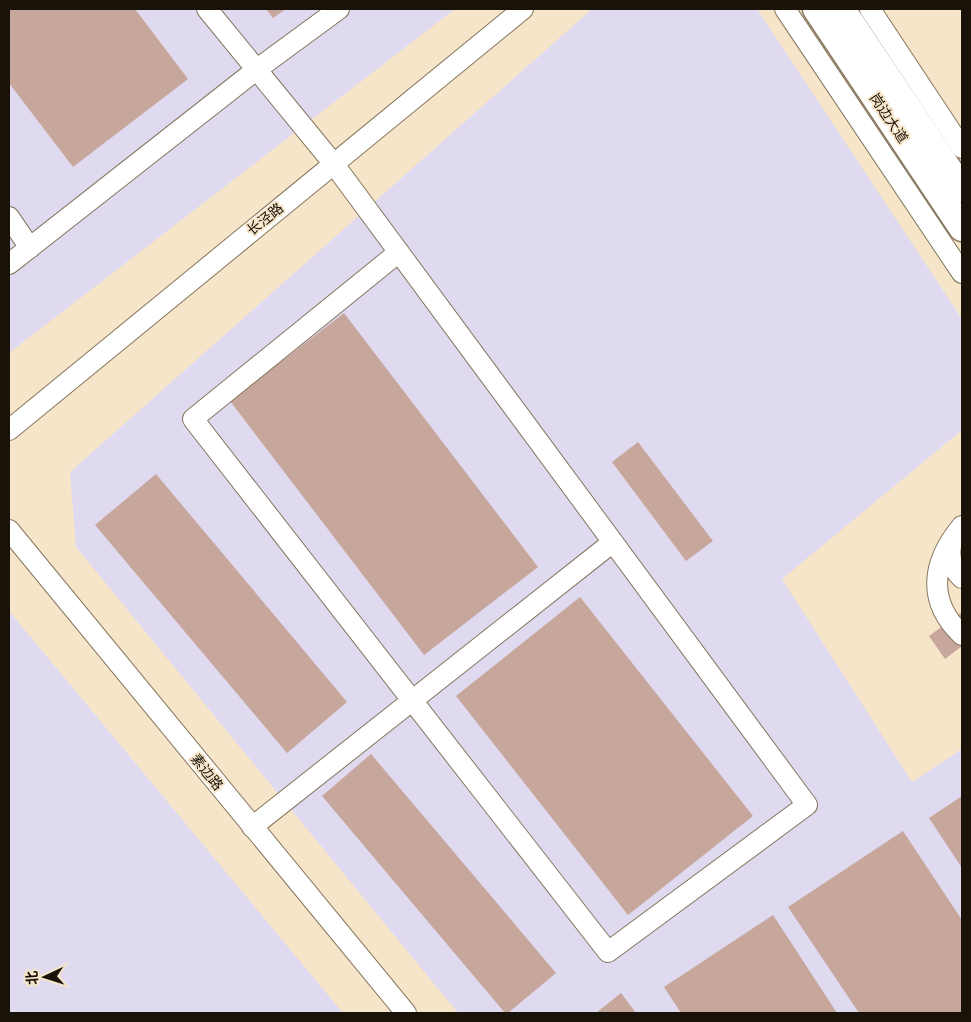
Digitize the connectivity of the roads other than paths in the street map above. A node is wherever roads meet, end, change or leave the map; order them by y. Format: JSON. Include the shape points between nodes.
{"nodes":[{"id":1,"x":207,"y":9,"type":"edge"},
{"id":2,"x":339,"y":9,"type":"edge"},
{"id":3,"x":523,"y":9,"type":"edge"},
{"id":4,"x":785,"y":9,"type":"edge"},
{"id":5,"x":816,"y":9,"type":"edge"},
{"id":6,"x":842,"y":9,"type":"edge"},
{"id":7,"x":870,"y":9,"type":"edge"},
{"id":8,"x":256,"y":70,"type":"junction"},
{"id":9,"x":962,"y":148,"type":"edge"},
{"id":10,"x":333,"y":163,"type":"junction"},
{"id":11,"x":962,"y":189,"type":"edge"},
{"id":12,"x":9,"y":217,"type":"edge"},
{"id":13,"x":962,"y":228,"type":"edge"},
{"id":14,"x":30,"y":248,"type":"junction"},
{"id":15,"x":399,"y":252,"type":"junction"},
{"id":16,"x":9,"y":264,"type":"edge"},
{"id":17,"x":962,"y":273,"type":"edge"},
{"id":18,"x":9,"y":430,"type":"edge"},
{"id":19,"x":9,"y":530,"type":"edge"},
{"id":20,"x":958,"y":531,"type":"edge"},
{"id":21,"x":613,"y":542,"type":"junction"},
{"id":22,"x":962,"y":578,"type":"edge"},
{"id":23,"x":962,"y":635,"type":"edge"},
{"id":24,"x":412,"y":700,"type":"junction"},
{"id":25,"x":252,"y":827,"type":"junction"},
{"id":26,"x":406,"y":1013,"type":"edge"}],
"edges":[{"from":1,"to":8,"type":"street"},
{"from":2,"to":8,"type":"street"},
{"from":3,"to":10,"type":"street","name":"长泾路"},
{"from":4,"to":17,"type":"street"},
{"from":5,"to":13,"type":"main road","name":"岗边大道"},
{"from":6,"to":11,"type":"main road","name":"岗边大道"},
{"from":7,"to":9,"type":"street"},
{"from":8,"to":10,"type":"street"},
{"from":8,"to":14,"type":"street"},
{"from":10,"to":15,"type":"street"},
{"from":10,"to":18,"type":"street","name":"长泾路"},
{"from":12,"to":14,"type":"street"},
{"from":14,"to":16,"type":"street"},
{"from":15,"to":21,"type":"street"},
{"from":15,"to":24,"type":"street","via":[[193,419]]},
{"from":19,"to":25,"type":"street","name":"素边路"},
{"from":20,"to":22,"type":"street","via":[[950,553],[955,571]]},
{"from":20,"to":23,"type":"street","via":[[938,567],[937,580],[947,618]]},
{"from":21,"to":24,"type":"street"},
{"from":21,"to":24,"type":"street","via":[[807,805],[608,952]]},
{"from":24,"to":25,"type":"street"},
{"from":25,"to":26,"type":"street","name":"素边路"}]}
